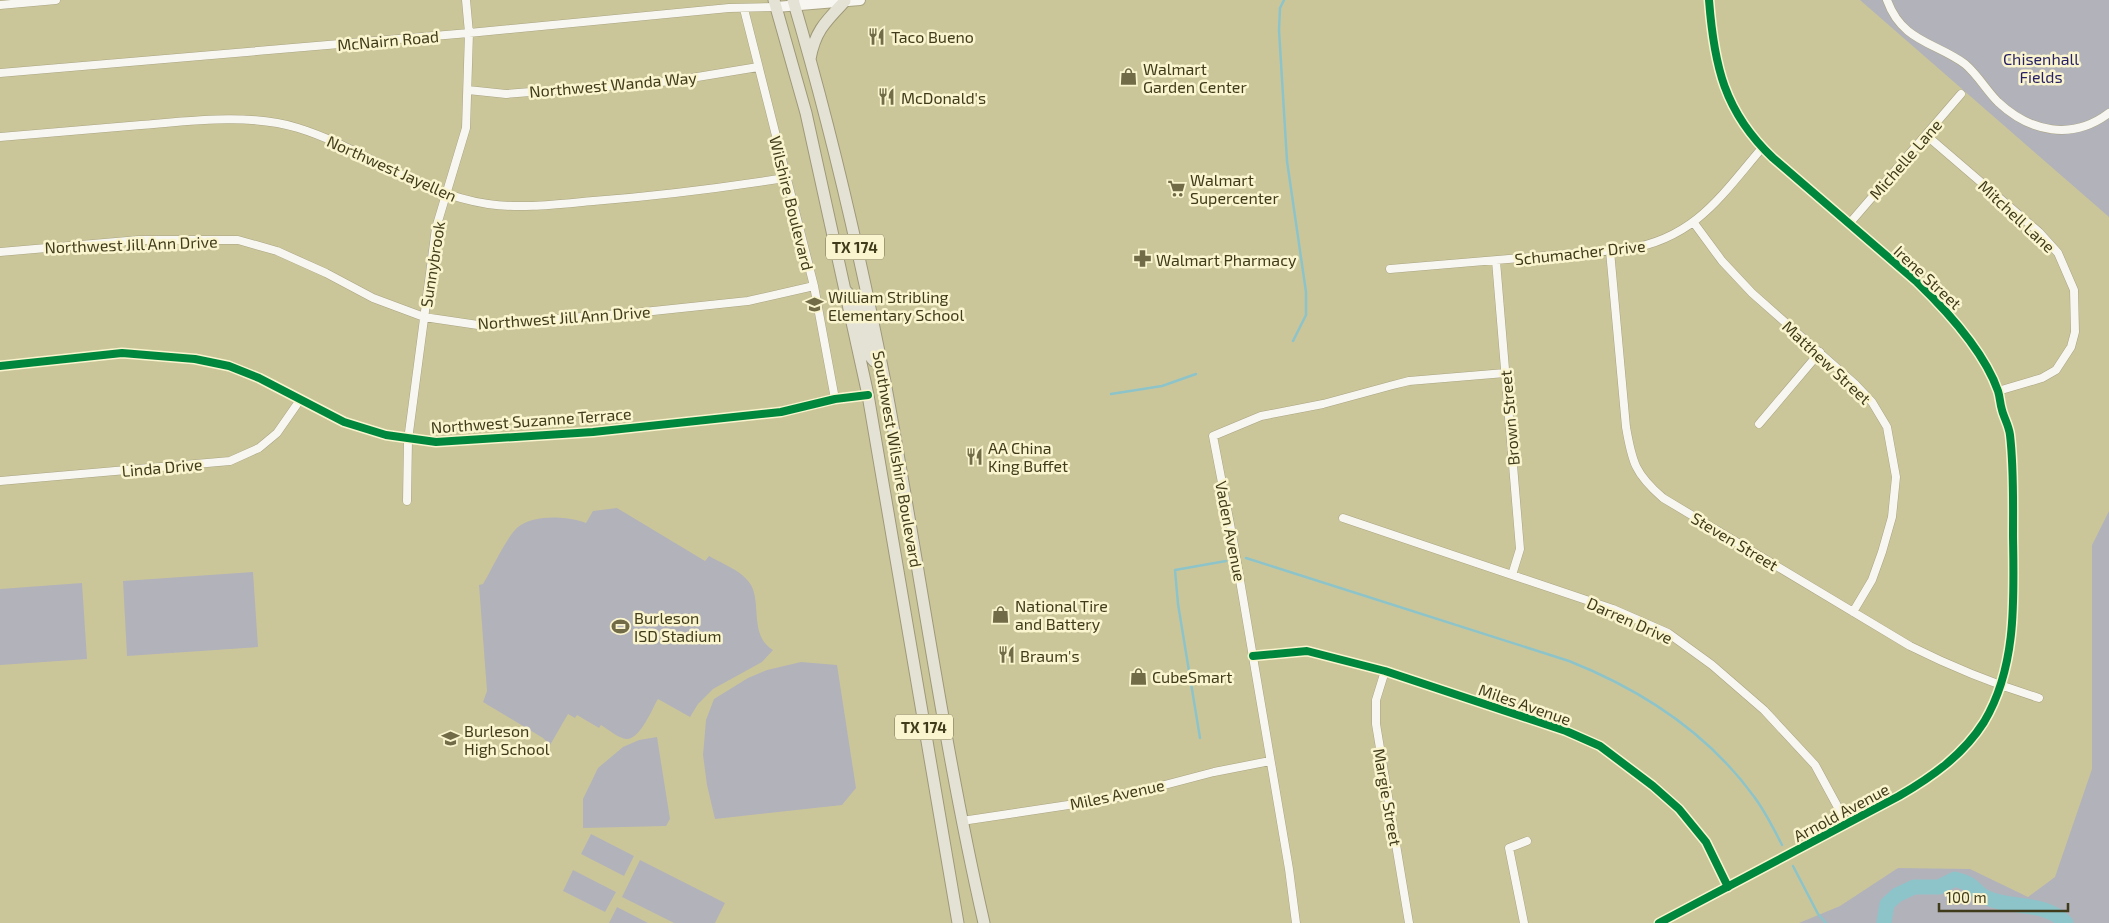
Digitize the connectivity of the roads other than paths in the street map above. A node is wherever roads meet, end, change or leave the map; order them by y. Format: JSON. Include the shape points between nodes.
{"nodes":[{"id":1,"x":56,"y":0,"type":"edge"},
{"id":2,"x":466,"y":0,"type":"edge"},
{"id":3,"x":860,"y":0,"type":"edge"},
{"id":4,"x":1709,"y":0,"type":"edge"},
{"id":5,"x":1887,"y":0,"type":"edge"},
{"id":6,"x":845,"y":1,"type":"junction"},
{"id":7,"x":775,"y":3,"type":"edge"},
{"id":8,"x":794,"y":3,"type":"edge"},
{"id":9,"x":0,"y":5,"type":"edge"},
{"id":10,"x":744,"y":9,"type":"junction"},
{"id":11,"x":469,"y":33,"type":"junction"},
{"id":12,"x":810,"y":63,"type":"junction"},
{"id":13,"x":758,"y":67,"type":"junction"},
{"id":14,"x":0,"y":73,"type":"edge"},
{"id":15,"x":468,"y":90,"type":"junction"},
{"id":16,"x":1961,"y":94,"type":"dead end"},
{"id":17,"x":2109,"y":113,"type":"edge"},
{"id":18,"x":1926,"y":135,"type":"junction"},
{"id":19,"x":0,"y":137,"type":"edge"},
{"id":20,"x":1762,"y":148,"type":"junction"},
{"id":21,"x":785,"y":178,"type":"junction"},
{"id":22,"x":447,"y":195,"type":"junction"},
{"id":23,"x":1694,"y":223,"type":"junction"},
{"id":24,"x":1849,"y":224,"type":"junction"},
{"id":25,"x":1610,"y":251,"type":"junction"},
{"id":26,"x":0,"y":252,"type":"edge"},
{"id":27,"x":1496,"y":261,"type":"junction"},
{"id":28,"x":1390,"y":269,"type":"dead end"},
{"id":29,"x":814,"y":286,"type":"junction"},
{"id":30,"x":845,"y":290,"type":"junction"},
{"id":31,"x":424,"y":317,"type":"junction"},
{"id":32,"x":1820,"y":352,"type":"junction"},
{"id":33,"x":880,"y":362,"type":"junction"},
{"id":34,"x":0,"y":366,"type":"edge"},
{"id":35,"x":1506,"y":373,"type":"junction"},
{"id":36,"x":1998,"y":391,"type":"junction"},
{"id":37,"x":868,"y":395,"type":"junction"},
{"id":38,"x":836,"y":399,"type":"junction"},
{"id":39,"x":300,"y":400,"type":"junction"},
{"id":40,"x":1759,"y":424,"type":"dead end"},
{"id":41,"x":408,"y":440,"type":"junction"},
{"id":42,"x":0,"y":481,"type":"edge"},
{"id":43,"x":407,"y":501,"type":"dead end"},
{"id":44,"x":1343,"y":518,"type":"dead end"},
{"id":45,"x":914,"y":547,"type":"junction"},
{"id":46,"x":895,"y":551,"type":"junction"},
{"id":47,"x":1512,"y":575,"type":"junction"},
{"id":48,"x":1852,"y":612,"type":"junction"},
{"id":49,"x":1385,"y":671,"type":"dead end"},
{"id":50,"x":2000,"y":686,"type":"junction"},
{"id":51,"x":2039,"y":698,"type":"dead end"},
{"id":52,"x":1270,"y":761,"type":"junction"},
{"id":53,"x":962,"y":821,"type":"junction"},
{"id":54,"x":1847,"y":824,"type":"junction"},
{"id":55,"x":1527,"y":842,"type":"dead end"},
{"id":56,"x":958,"y":923,"type":"edge"},
{"id":57,"x":984,"y":923,"type":"edge"},
{"id":58,"x":1296,"y":923,"type":"edge"},
{"id":59,"x":1409,"y":923,"type":"edge"},
{"id":60,"x":1524,"y":923,"type":"edge"},
{"id":61,"x":1659,"y":923,"type":"edge"}],
"edges":[{"from":1,"to":9,"type":"street"},
{"from":2,"to":11,"type":"street","name":"Sunnybrook"},
{"from":3,"to":6,"type":"main road"},
{"from":4,"to":20,"type":"street","name":"Irene Street","via":[[1713,45],[1722,81],[1737,113]]},
{"from":5,"to":17,"type":"street","via":[[1901,24],[1912,34],[1964,64],[1996,101],[2018,118],[2041,128],[2069,129],[2092,123]]},
{"from":6,"to":8,"type":"main road"},
{"from":6,"to":12,"type":"main road","via":[[821,26]]},
{"from":7,"to":8,"type":"main road"},
{"from":7,"to":10,"type":"street","name":"McNairn Road"},
{"from":7,"to":30,"type":"main road","name":"Southwest Wilshire Boulevard","number":"TX 174","via":[[806,113]]},
{"from":8,"to":12,"type":"main road","name":"Southwest Wilshire Boulevard","number":"TX 174"},
{"from":10,"to":11,"type":"street","name":"McNairn Road","via":[[719,8]]},
{"from":10,"to":13,"type":"street","name":"Wilshire Boulevard"},
{"from":11,"to":14,"type":"street","name":"McNairn Road"},
{"from":11,"to":15,"type":"street","name":"Sunnybrook"},
{"from":12,"to":33,"type":"main road","name":"Southwest Wilshire Boulevard","number":"TX 174","via":[[841,180]]},
{"from":13,"to":15,"type":"street","name":"Northwest Wanda Way","via":[[672,81],[535,92],[506,94]]},
{"from":13,"to":21,"type":"street","name":"Wilshire Boulevard"},
{"from":15,"to":22,"type":"street","name":"Sunnybrook","via":[[466,128]]},
{"from":16,"to":18,"type":"street","name":"Michelle Lane"},
{"from":18,"to":24,"type":"street","name":"Michelle Lane"},
{"from":18,"to":36,"type":"street","name":"Mitchell Lane","via":[[2039,232],[2058,253],[2074,290],[2075,332],[2071,347],[2056,370],[2042,378]]},
{"from":19,"to":22,"type":"street","name":"Northwest Jayellen","via":[[176,122],[269,122],[297,128],[343,145]]},
{"from":20,"to":23,"type":"street","name":"Schumacher Drive"},
{"from":20,"to":24,"type":"street","name":"Irene Street"},
{"from":21,"to":22,"type":"street","name":"Northwest Jayellen","via":[[682,193],[521,206],[489,204]]},
{"from":21,"to":29,"type":"street","name":"Wilshire Boulevard"},
{"from":22,"to":31,"type":"street","name":"Sunnybrook","via":[[436,228]]},
{"from":23,"to":25,"type":"street","name":"Schumacher Drive","via":[[1659,242]]},
{"from":23,"to":32,"type":"street","name":"Matthew Street","via":[[1741,282]]},
{"from":24,"to":36,"type":"street","name":"Irene Street","via":[[1917,282],[1951,317],[1979,356]]},
{"from":25,"to":27,"type":"street","name":"Schumacher Drive"},
{"from":25,"to":48,"type":"street","name":"Steven Street","via":[[1630,455],[1644,481],[1663,498]]},
{"from":26,"to":31,"type":"street","name":"Northwest Jill Ann Drive","via":[[139,240],[238,240],[277,251],[373,298]]},
{"from":27,"to":28,"type":"street","name":"Schumacher Drive"},
{"from":27,"to":35,"type":"street","name":"Brown Street"},
{"from":29,"to":31,"type":"street","name":"Northwest Jill Ann Drive","via":[[748,301],[547,320],[478,325]]},
{"from":29,"to":38,"type":"street","name":"Wilshire Boulevard"},
{"from":30,"to":33,"type":"main road","via":[[858,304],[869,355]]},
{"from":30,"to":37,"type":"main road","name":"Southwest Wilshire Boulevard","number":"TX 174"},
{"from":31,"to":41,"type":"street","name":"Sunnybrook"},
{"from":32,"to":40,"type":"street"},
{"from":32,"to":48,"type":"street","name":"Matthew Street","via":[[1872,402],[1887,427],[1896,477],[1892,517],[1882,552],[1872,580]]},
{"from":33,"to":45,"type":"main road","name":"Southwest Wilshire Boulevard","number":"TX 174"},
{"from":34,"to":39,"type":"street","name":"Northwest Suzanne Terrace","via":[[122,353],[173,356],[229,366]]},
{"from":35,"to":47,"type":"street","name":"Brown Street","via":[[1520,549]]},
{"from":35,"to":52,"type":"street","name":"Vaden Avenue","via":[[1409,381],[1323,404],[1261,416],[1213,436]]},
{"from":36,"to":50,"type":"street","name":"Irene Street","via":[[2010,433],[2013,498],[2013,616]]},
{"from":37,"to":38,"type":"street","name":"Northwest Suzanne Terrace"},
{"from":37,"to":46,"type":"main road","name":"Southwest Wilshire Boulevard","number":"TX 174"},
{"from":38,"to":41,"type":"street","name":"Northwest Suzanne Terrace","via":[[781,412],[593,432],[436,442]]},
{"from":39,"to":41,"type":"street","name":"Northwest Suzanne Terrace","via":[[344,422]]},
{"from":39,"to":42,"type":"street","name":"Linda Drive","via":[[277,433],[259,448],[230,461]]},
{"from":41,"to":43,"type":"street","name":"Sunnybrook"},
{"from":44,"to":47,"type":"street","name":"Darren Drive"},
{"from":45,"to":46,"type":"main road"},
{"from":45,"to":53,"type":"main road","name":"Southwest Wilshire Boulevard","number":"TX 174"},
{"from":46,"to":56,"type":"main road","name":"Southwest Wilshire Boulevard","number":"TX 174"},
{"from":47,"to":54,"type":"street","name":"Darren Drive","via":[[1614,609],[1668,633],[1712,665],[1764,710],[1815,765]]},
{"from":48,"to":50,"type":"street","name":"Steven Street","via":[[1942,662]]},
{"from":49,"to":59,"type":"street","name":"Margie Street","via":[[1376,700],[1376,724]]},
{"from":50,"to":51,"type":"street","name":"Steven Street"},
{"from":50,"to":54,"type":"street","name":"Arnold Avenue","via":[[1984,722],[1954,758],[1926,781]]},
{"from":52,"to":53,"type":"street","name":"Miles Avenue","via":[[1115,798]]},
{"from":52,"to":58,"type":"street","name":"Vaden Avenue","via":[[1290,869]]},
{"from":53,"to":57,"type":"main road","name":"Southwest Wilshire Boulevard","number":"TX 174"},
{"from":54,"to":61,"type":"street","name":"Arnold Avenue"},
{"from":55,"to":60,"type":"street","via":[[1509,848]]}]}
